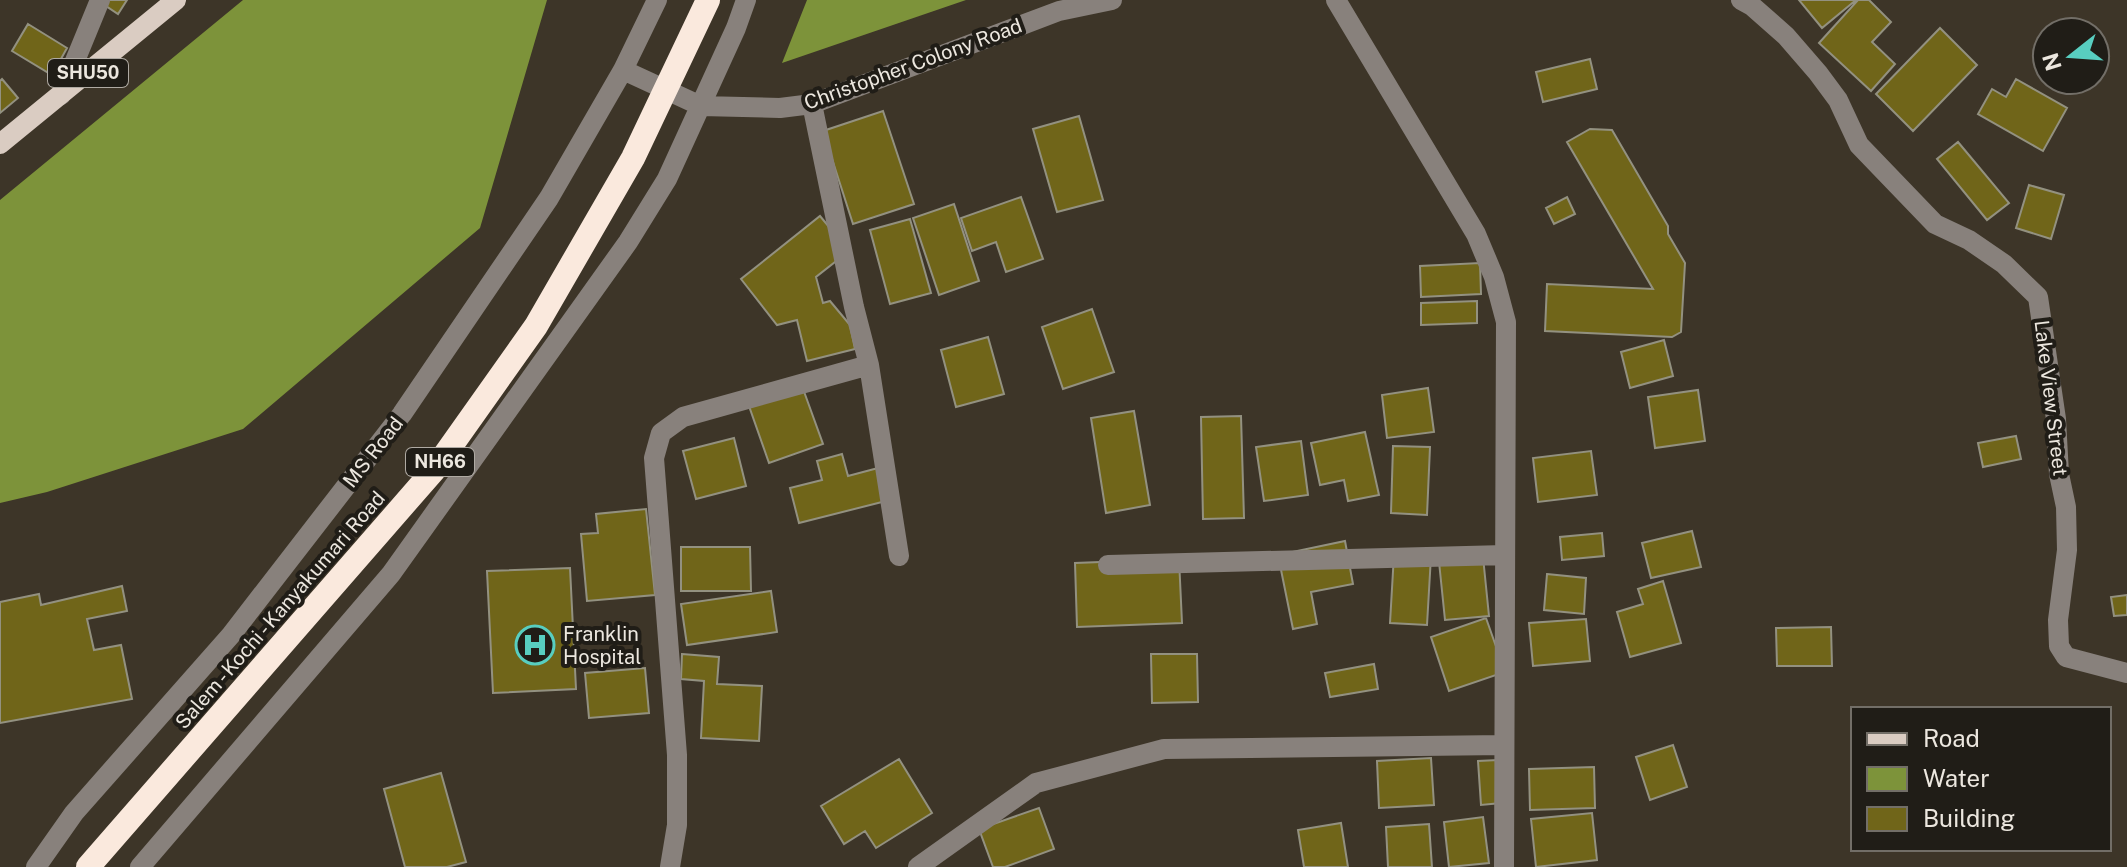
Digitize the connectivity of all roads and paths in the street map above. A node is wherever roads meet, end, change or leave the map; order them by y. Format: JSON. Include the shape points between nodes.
{"nodes":[{"id":1,"x":100,"y":0,"type":"edge"},
{"id":2,"x":176,"y":0,"type":"edge"},
{"id":3,"x":657,"y":0,"type":"edge"},
{"id":4,"x":708,"y":0,"type":"edge"},
{"id":5,"x":746,"y":0,"type":"edge"},
{"id":6,"x":1112,"y":0,"type":"edge"},
{"id":7,"x":1336,"y":0,"type":"edge"},
{"id":8,"x":1741,"y":0,"type":"edge"},
{"id":9,"x":623,"y":70,"type":"junction"},
{"id":10,"x":61,"y":95,"type":"junction"},
{"id":11,"x":812,"y":104,"type":"junction"},
{"id":12,"x":701,"y":106,"type":"junction"},
{"id":13,"x":0,"y":144,"type":"edge"},
{"id":14,"x":869,"y":365,"type":"junction"},
{"id":15,"x":1505,"y":555,"type":"junction"},
{"id":16,"x":899,"y":556,"type":"dead end"},
{"id":17,"x":1108,"y":565,"type":"dead end"},
{"id":18,"x":2127,"y":673,"type":"edge"},
{"id":19,"x":1504,"y":745,"type":"junction"},
{"id":20,"x":36,"y":867,"type":"edge"},
{"id":21,"x":88,"y":867,"type":"edge"},
{"id":22,"x":140,"y":867,"type":"edge"},
{"id":23,"x":670,"y":867,"type":"edge"},
{"id":24,"x":918,"y":867,"type":"edge"},
{"id":25,"x":1504,"y":867,"type":"edge"}],
"edges":[{"from":1,"to":10,"type":"street"},
{"from":2,"to":10,"type":"main road","number":"SHU50"},
{"from":3,"to":9,"type":"street","name":"MS Road"},
{"from":4,"to":21,"type":"highway","name":"Salem - Kochi - Kanyakumari Road","number":"NH66","bridge":true,"via":[[633,158],[536,326],[434,470]]},
{"from":5,"to":12,"type":"street"},
{"from":6,"to":11,"type":"street","name":"Christopher Colony Road","via":[[1059,11]]},
{"from":7,"to":15,"type":"street","via":[[1476,234],[1494,277],[1506,322]]},
{"from":8,"to":18,"type":"street","name":"Lake View Street","via":[[1786,36],[1838,100],[1859,145],[1935,224],[2004,264],[2038,297],[2066,507],[2059,646],[2066,657]]},
{"from":9,"to":12,"type":"street","name":"Christopher Colony Road"},
{"from":9,"to":20,"type":"street","name":"MS Road","via":[[549,198],[402,414],[231,635],[74,813]]},
{"from":10,"to":13,"type":"main road","number":"SHU50"},
{"from":11,"to":12,"type":"street","name":"Christopher Colony Road"},
{"from":11,"to":14,"type":"street"},
{"from":12,"to":22,"type":"street","via":[[667,179],[628,242],[391,574]]},
{"from":14,"to":16,"type":"street"},
{"from":14,"to":23,"type":"street","via":[[683,417],[661,433],[654,458],[677,755],[677,825]]},
{"from":15,"to":17,"type":"street"},
{"from":15,"to":19,"type":"street"},
{"from":19,"to":24,"type":"street","via":[[1164,749],[1036,783]]},
{"from":19,"to":25,"type":"street"}]}
